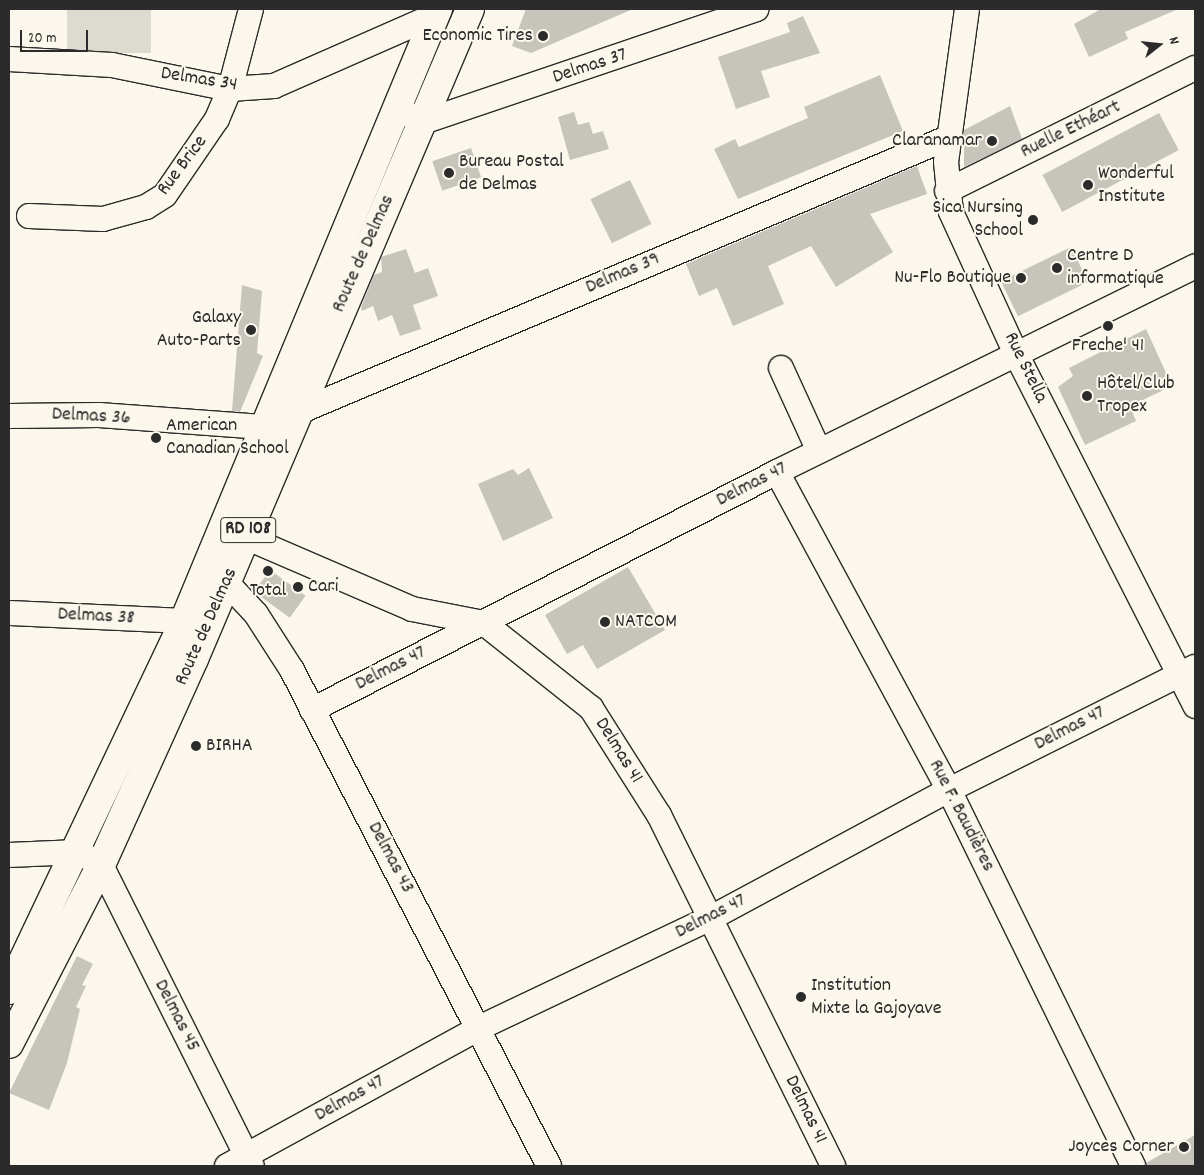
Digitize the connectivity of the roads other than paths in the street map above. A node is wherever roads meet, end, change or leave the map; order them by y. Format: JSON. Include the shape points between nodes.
{"nodes":[{"id":1,"x":251,"y":9,"type":"edge"},
{"id":2,"x":470,"y":9,"type":"edge"},
{"id":3,"x":756,"y":9,"type":"edge"},
{"id":4,"x":967,"y":9,"type":"edge"},
{"id":5,"x":437,"y":12,"type":"edge"},
{"id":6,"x":9,"y":59,"type":"edge"},
{"id":7,"x":1195,"y":68,"type":"edge"},
{"id":8,"x":230,"y":89,"type":"junction"},
{"id":9,"x":396,"y":108,"type":"junction"},
{"id":10,"x":423,"y":122,"type":"junction"},
{"id":11,"x":950,"y":137,"type":"junction"},
{"id":12,"x":947,"y":191,"type":"junction"},
{"id":13,"x":29,"y":216,"type":"dead end"},
{"id":14,"x":1195,"y":266,"type":"edge"},
{"id":15,"x":1016,"y":354,"type":"junction"},
{"id":16,"x":781,"y":368,"type":"dead end"},
{"id":17,"x":296,"y":410,"type":"junction"},
{"id":18,"x":9,"y":416,"type":"edge"},
{"id":19,"x":263,"y":426,"type":"junction"},
{"id":20,"x":819,"y":451,"type":"junction"},
{"id":21,"x":777,"y":472,"type":"junction"},
{"id":22,"x":234,"y":533,"type":"junction"},
{"id":23,"x":216,"y":577,"type":"junction"},
{"id":24,"x":9,"y":613,"type":"edge"},
{"id":25,"x":184,"y":621,"type":"junction"},
{"id":26,"x":484,"y":622,"type":"junction"},
{"id":27,"x":1188,"y":670,"type":"edge"},
{"id":28,"x":1195,"y":706,"type":"edge"},
{"id":29,"x":312,"y":710,"type":"junction"},
{"id":30,"x":949,"y":790,"type":"junction"},
{"id":31,"x":9,"y":855,"type":"edge"},
{"id":32,"x":89,"y":859,"type":"junction"},
{"id":33,"x":710,"y":918,"type":"junction"},
{"id":34,"x":12,"y":979,"type":"edge"},
{"id":35,"x":479,"y":1028,"type":"junction"},
{"id":36,"x":9,"y":1044,"type":"edge"},
{"id":37,"x":242,"y":1163,"type":"edge"},
{"id":38,"x":549,"y":1166,"type":"edge"},
{"id":39,"x":833,"y":1166,"type":"edge"},
{"id":40,"x":1133,"y":1166,"type":"edge"}],
"edges":[{"from":1,"to":8,"type":"street","name":"Rue Brice"},
{"from":2,"to":10,"type":"main road","name":"Route de Delmas","number":"RD 108"},
{"from":3,"to":10,"type":"street","name":"Delmas 37"},
{"from":4,"to":11,"type":"street","name":"Rue Stella"},
{"from":5,"to":8,"type":"street","name":"Delmas 34","via":[[274,86]]},
{"from":5,"to":9,"type":"main road","name":"Route de Delmas","number":"RD 108"},
{"from":6,"to":8,"type":"street","name":"Delmas 34","via":[[112,65]]},
{"from":7,"to":12,"type":"street","name":"Ruelle Ethéart"},
{"from":8,"to":13,"type":"street","name":"Rue Brice","via":[[195,154],[165,195],[146,208],[103,219]]},
{"from":9,"to":10,"type":"street"},
{"from":9,"to":19,"type":"main road","name":"Route de Delmas","number":"RD 108"},
{"from":10,"to":17,"type":"main road","name":"Route de Delmas","number":"RD 108"},
{"from":11,"to":12,"type":"street","name":"Rue Stella"},
{"from":11,"to":17,"type":"street","name":"Delmas 39"},
{"from":12,"to":15,"type":"street","name":"Rue Stella","via":[[950,212]]},
{"from":14,"to":15,"type":"street","name":"Delmas 47"},
{"from":15,"to":20,"type":"street","name":"Delmas 47"},
{"from":15,"to":27,"type":"street","name":"Rue Stella"},
{"from":16,"to":20,"type":"street"},
{"from":17,"to":19,"type":"street","name":"Delmas 39"},
{"from":17,"to":22,"type":"main road","name":"Route de Delmas","number":"RD 108"},
{"from":18,"to":19,"type":"street","name":"Delmas 36","via":[[99,415]]},
{"from":19,"to":22,"type":"main road","name":"Route de Delmas","number":"RD 108"},
{"from":20,"to":21,"type":"street","name":"Delmas 47"},
{"from":21,"to":26,"type":"street","name":"Delmas 47"},
{"from":21,"to":30,"type":"street","name":"Rue F. Baudières"},
{"from":22,"to":23,"type":"main road","name":"Route de Delmas","number":"RD 108"},
{"from":22,"to":26,"type":"street","name":"Delmas 41","via":[[412,609]]},
{"from":23,"to":25,"type":"main road","name":"Route de Delmas","number":"RD 108"},
{"from":23,"to":29,"type":"street","name":"Delmas 43","via":[[270,634]]},
{"from":23,"to":32,"type":"main road","name":"Route de Delmas","number":"RD 108"},
{"from":24,"to":25,"type":"street","name":"Delmas 38"},
{"from":25,"to":32,"type":"main road","name":"Route de Delmas","number":"RD 108"},
{"from":26,"to":29,"type":"street","name":"Delmas 47"},
{"from":26,"to":33,"type":"street","name":"Delmas 41","via":[[591,708],[659,815]]},
{"from":27,"to":28,"type":"street","name":"Rue Stella"},
{"from":27,"to":30,"type":"street","name":"Delmas 47"},
{"from":29,"to":35,"type":"street","name":"Delmas 43"},
{"from":30,"to":33,"type":"street","name":"Delmas 47"},
{"from":30,"to":40,"type":"street","name":"Rue F. Baudières"},
{"from":31,"to":32,"type":"street"},
{"from":32,"to":34,"type":"main road","name":"Route de Delmas","number":"RD 108"},
{"from":32,"to":36,"type":"main road","name":"Route de Delmas","number":"RD 108"},
{"from":32,"to":37,"type":"street","name":"Delmas 45"},
{"from":33,"to":35,"type":"street","name":"Delmas 47"},
{"from":33,"to":39,"type":"street","name":"Delmas 41"},
{"from":35,"to":37,"type":"street","name":"Delmas 47"},
{"from":35,"to":38,"type":"street","name":"Delmas 43"}]}
